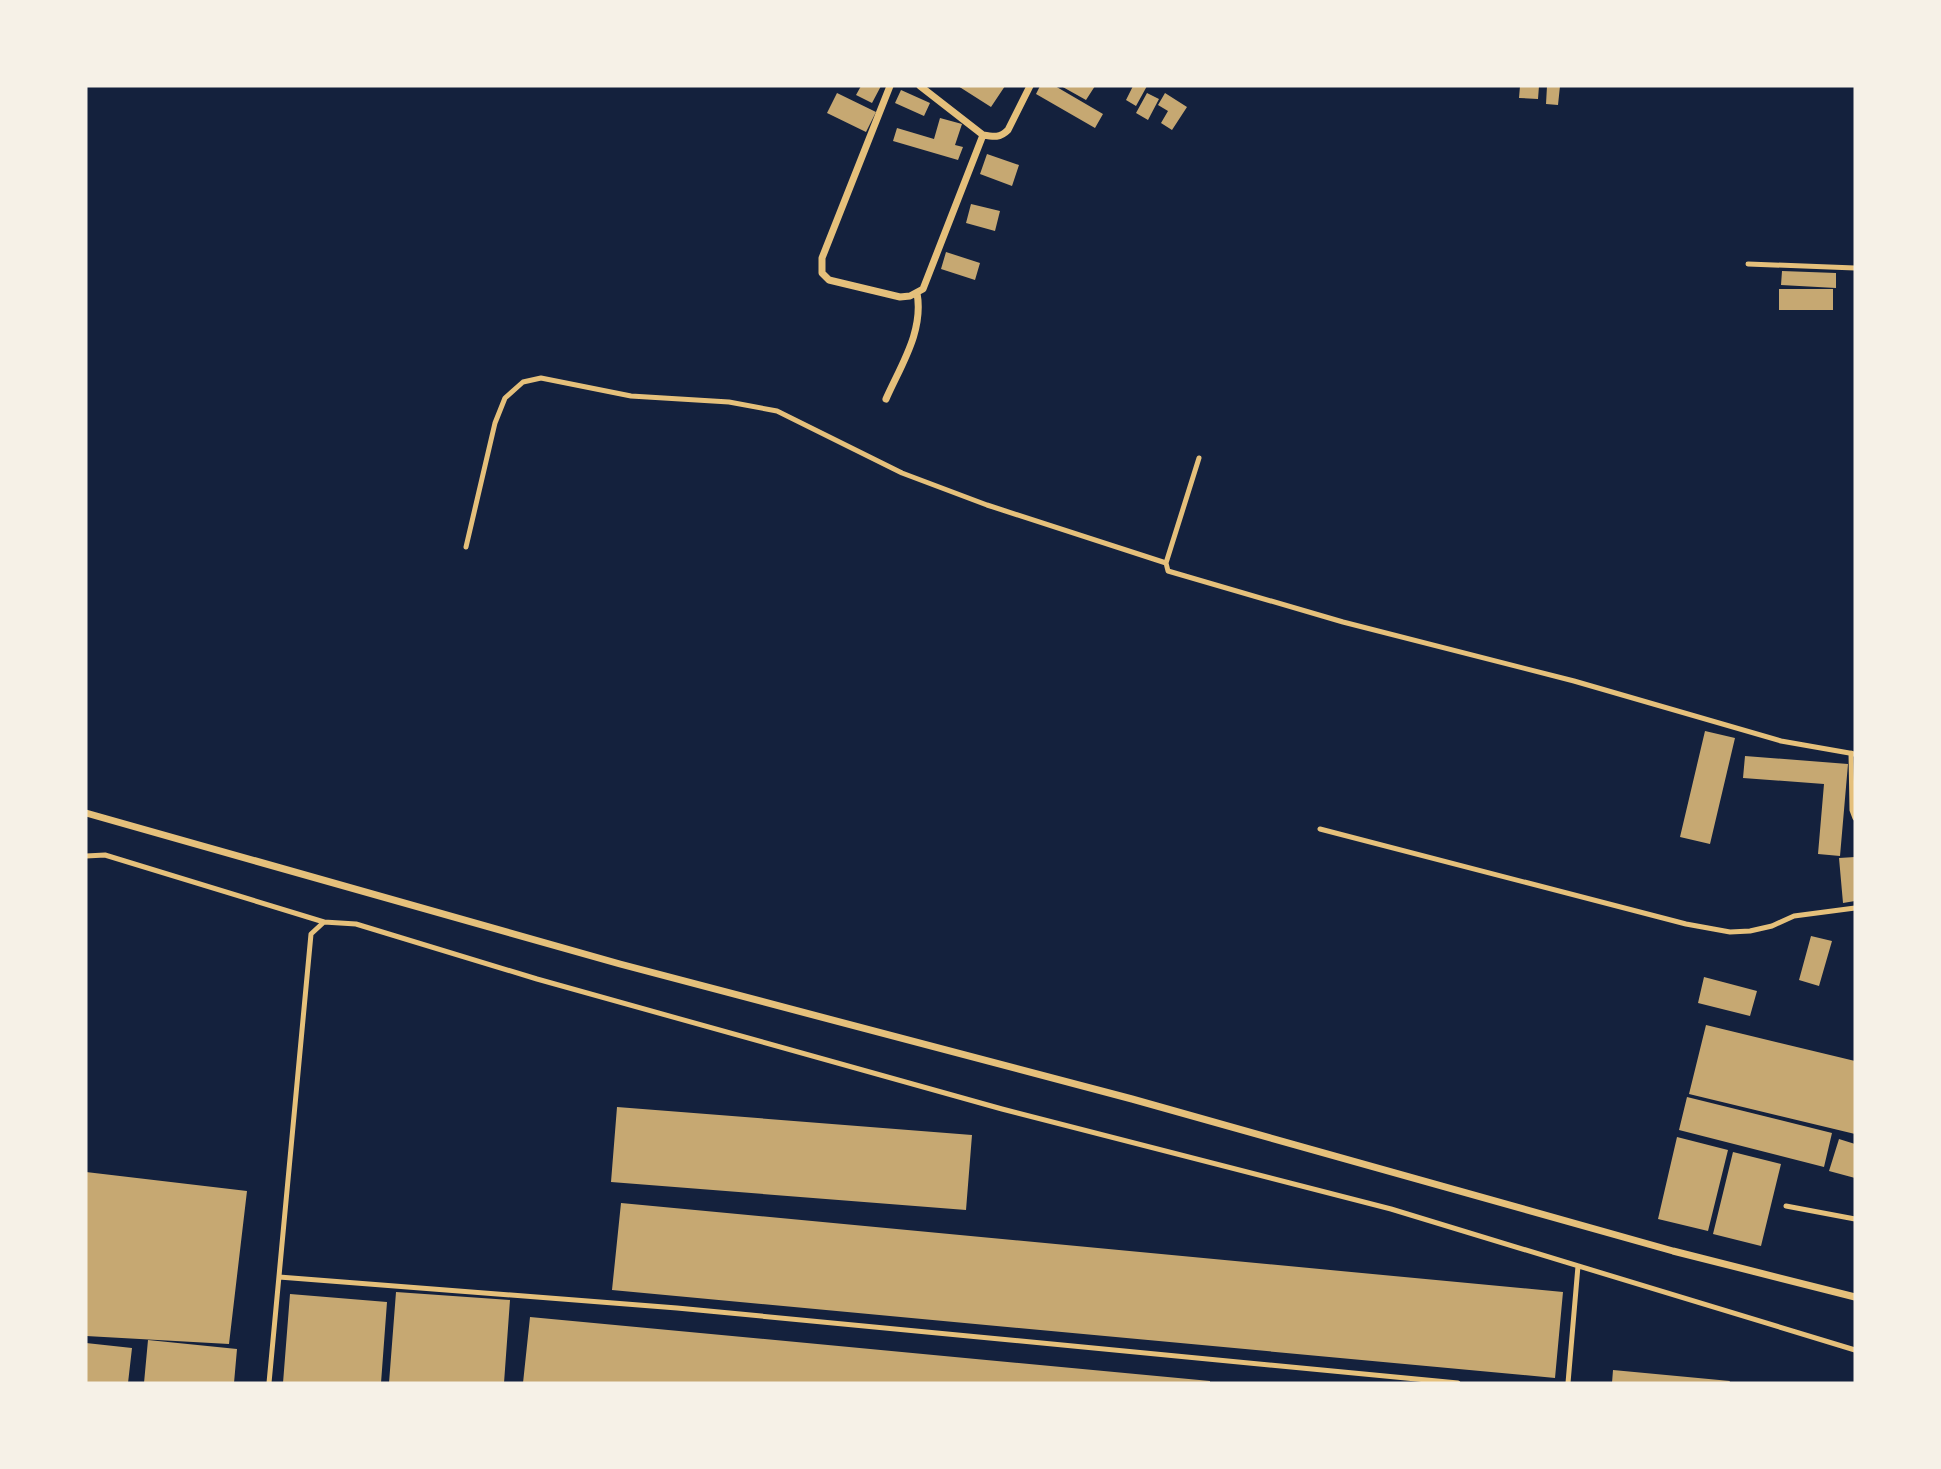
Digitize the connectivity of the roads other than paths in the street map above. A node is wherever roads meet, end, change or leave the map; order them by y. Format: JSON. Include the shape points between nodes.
{"nodes":[{"id":1,"x":890,"y":86,"type":"edge"},
{"id":2,"x":919,"y":86,"type":"edge"},
{"id":3,"x":1030,"y":86,"type":"edge"},
{"id":4,"x":983,"y":135,"type":"junction"},
{"id":5,"x":1748,"y":264,"type":"dead end"},
{"id":6,"x":1855,"y":268,"type":"edge"},
{"id":7,"x":917,"y":293,"type":"junction"},
{"id":8,"x":886,"y":399,"type":"dead end"},
{"id":9,"x":1199,"y":458,"type":"dead end"},
{"id":10,"x":466,"y":547,"type":"dead end"},
{"id":11,"x":1166,"y":563,"type":"junction"},
{"id":12,"x":1853,"y":753,"type":"edge"},
{"id":13,"x":86,"y":813,"type":"edge"},
{"id":14,"x":1855,"y":818,"type":"edge"},
{"id":15,"x":1320,"y":829,"type":"dead end"},
{"id":16,"x":86,"y":856,"type":"edge"},
{"id":17,"x":1855,"y":908,"type":"edge"},
{"id":18,"x":324,"y":922,"type":"junction"},
{"id":19,"x":1786,"y":1206,"type":"dead end"},
{"id":20,"x":1855,"y":1219,"type":"edge"},
{"id":21,"x":1578,"y":1266,"type":"junction"},
{"id":22,"x":279,"y":1276,"type":"junction"},
{"id":23,"x":1855,"y":1297,"type":"edge"},
{"id":24,"x":1855,"y":1350,"type":"edge"},
{"id":25,"x":269,"y":1383,"type":"edge"},
{"id":26,"x":1458,"y":1383,"type":"edge"},
{"id":27,"x":1568,"y":1383,"type":"edge"}],
"edges":[{"from":1,"to":7,"type":"street","via":[[821,273],[829,280],[901,297]]},
{"from":2,"to":4,"type":"street"},
{"from":3,"to":4,"type":"street","via":[[1008,130],[1002,136]]},
{"from":4,"to":7,"type":"street","via":[[926,282]]},
{"from":5,"to":6,"type":"lane"},
{"from":7,"to":8,"type":"street","via":[[916,330]]},
{"from":9,"to":11,"type":"lane"},
{"from":10,"to":11,"type":"lane","via":[[505,398],[523,382],[541,378],[631,396],[729,402],[777,411],[902,473]]},
{"from":11,"to":12,"type":"lane","via":[[1168,571],[1343,622],[1574,681],[1781,741]]},
{"from":12,"to":14,"type":"lane"},
{"from":13,"to":23,"type":"street","via":[[620,964]]},
{"from":15,"to":17,"type":"lane","via":[[1730,932],[1772,926],[1822,910]]},
{"from":16,"to":18,"type":"lane","via":[[105,855]]},
{"from":18,"to":21,"type":"lane","via":[[356,924],[1002,1109],[1391,1209]]},
{"from":18,"to":22,"type":"lane","via":[[311,934]]},
{"from":19,"to":20,"type":"lane"},
{"from":21,"to":24,"type":"lane"},
{"from":21,"to":27,"type":"lane"},
{"from":22,"to":25,"type":"lane"},
{"from":22,"to":26,"type":"lane","via":[[691,1309]]}]}
